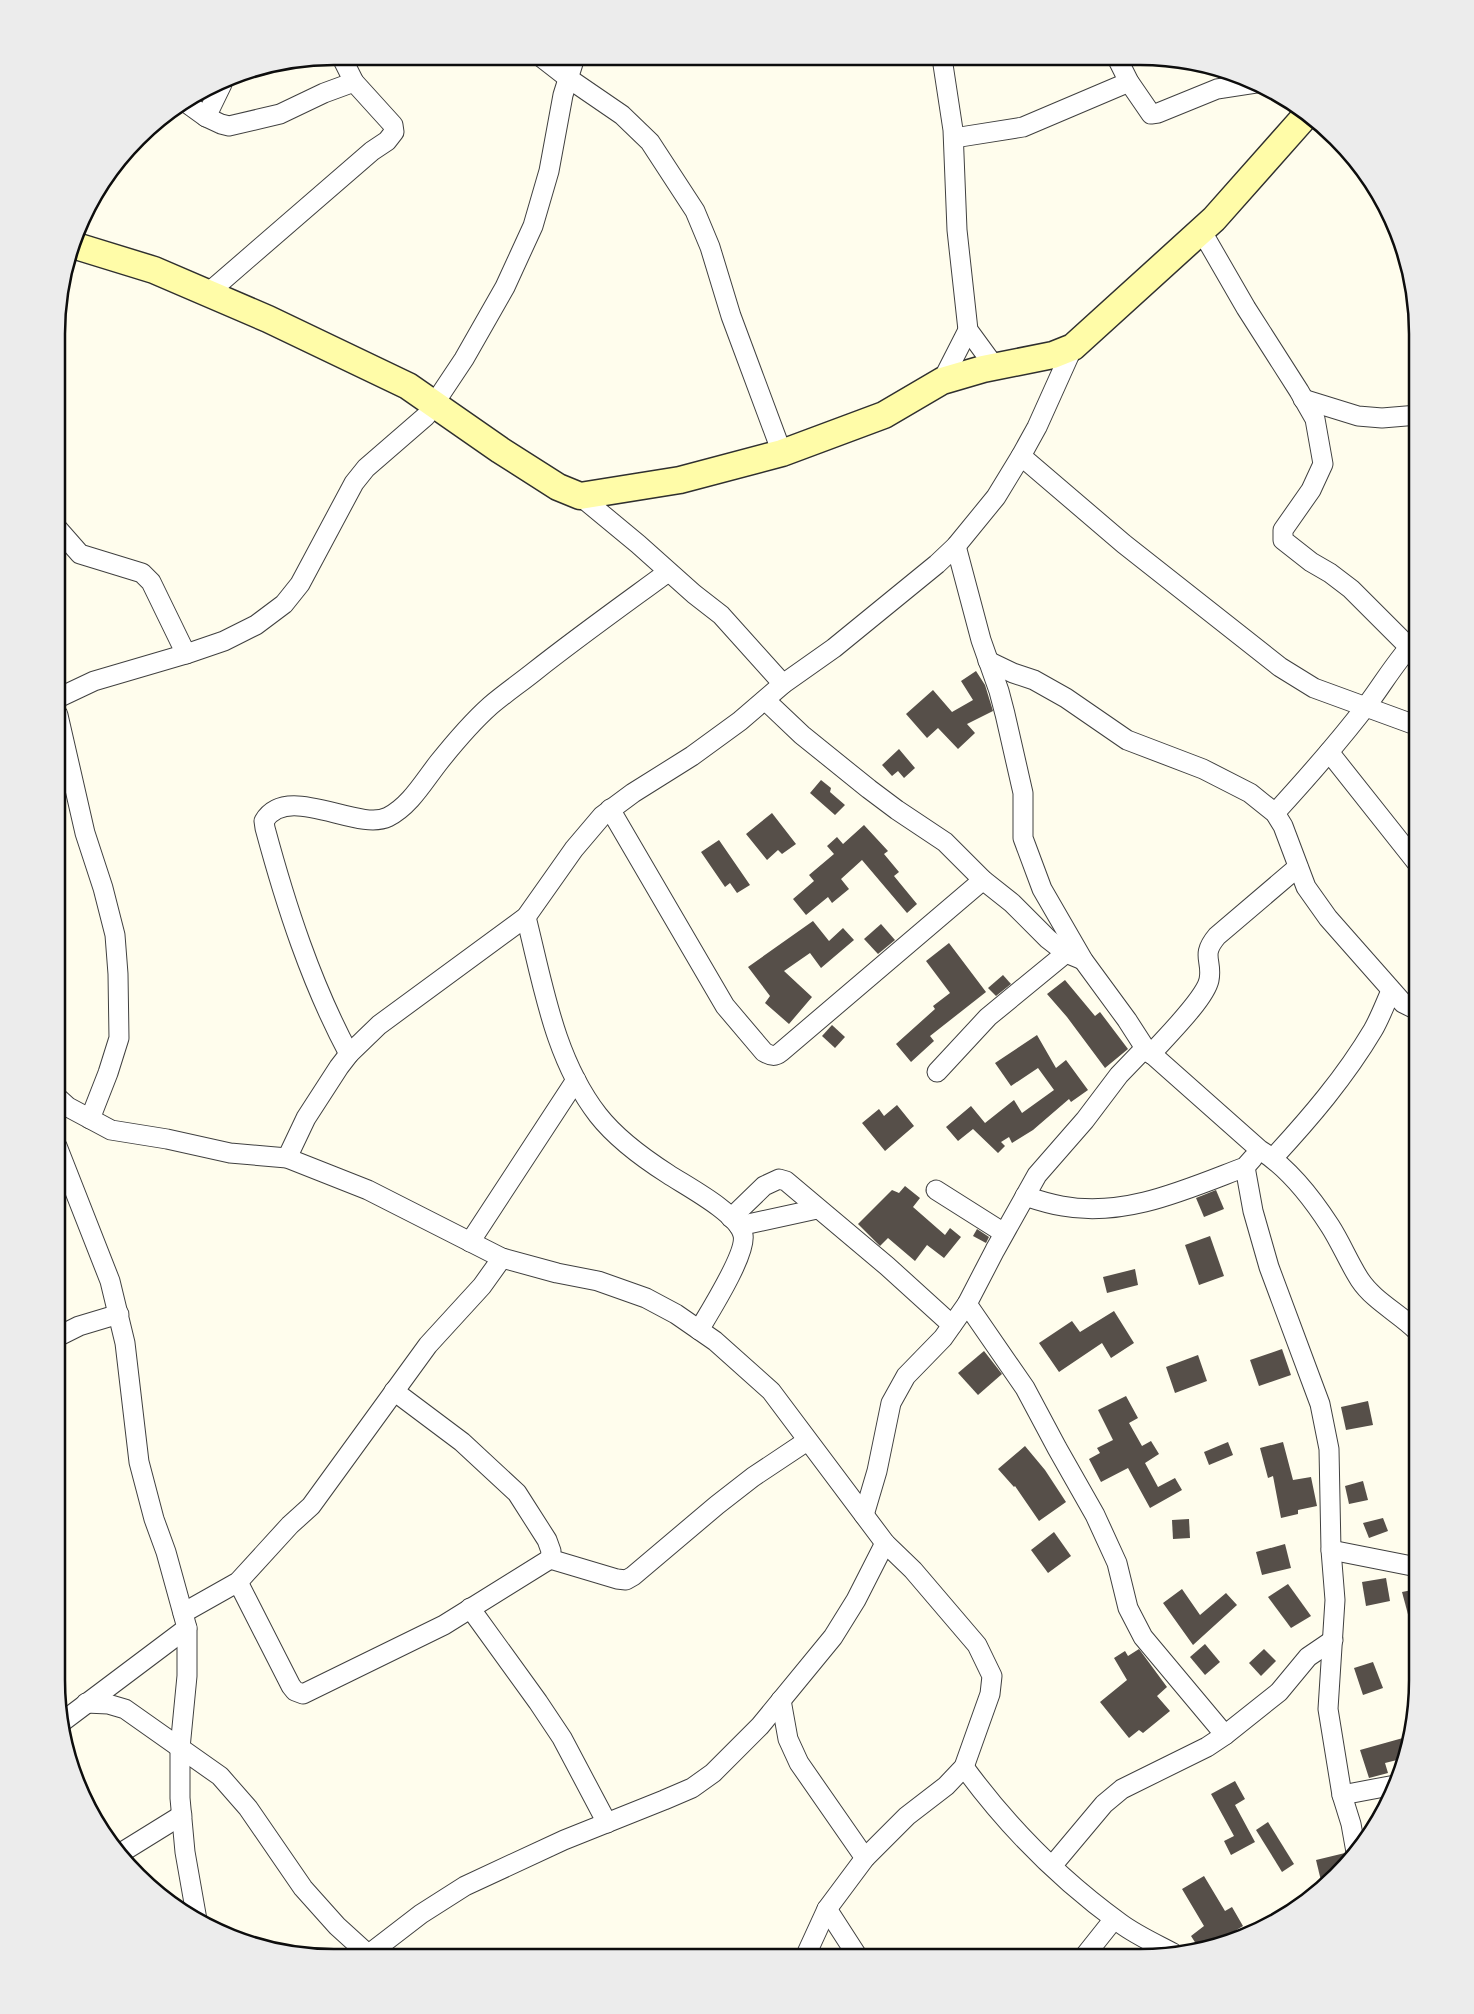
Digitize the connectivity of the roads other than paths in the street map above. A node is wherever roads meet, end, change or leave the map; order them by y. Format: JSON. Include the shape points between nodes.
{"nodes":[{"id":1,"x":346,"y":65,"type":"edge"},
{"id":2,"x":551,"y":65,"type":"edge"},
{"id":3,"x":572,"y":65,"type":"edge"},
{"id":4,"x":943,"y":65,"type":"edge"},
{"id":5,"x":1120,"y":65,"type":"edge"},
{"id":6,"x":568,"y":78,"type":"junction"},
{"id":7,"x":354,"y":82,"type":"junction"},
{"id":8,"x":1129,"y":82,"type":"junction"},
{"id":9,"x":1243,"y":85,"type":"edge"},
{"id":10,"x":218,"y":91,"type":"edge"},
{"id":11,"x":191,"y":106,"type":"edge"},
{"id":12,"x":206,"y":117,"type":"junction"},
{"id":13,"x":1302,"y":120,"type":"edge"},
{"id":14,"x":954,"y":138,"type":"junction"},
{"id":15,"x":1202,"y":230,"type":"junction"},
{"id":16,"x":79,"y":247,"type":"edge"},
{"id":17,"x":208,"y":293,"type":"junction"},
{"id":18,"x":968,"y":330,"type":"junction"},
{"id":19,"x":1073,"y":347,"type":"junction"},
{"id":20,"x":995,"y":367,"type":"junction"},
{"id":21,"x":942,"y":382,"type":"junction"},
{"id":22,"x":1303,"y":399,"type":"junction"},
{"id":23,"x":435,"y":404,"type":"junction"},
{"id":24,"x":1409,"y":416,"type":"edge"},
{"id":25,"x":782,"y":454,"type":"junction"},
{"id":26,"x":1021,"y":456,"type":"junction"},
{"id":27,"x":580,"y":496,"type":"junction"},
{"id":28,"x":65,"y":537,"type":"edge"},
{"id":29,"x":956,"y":546,"type":"junction"},
{"id":30,"x":668,"y":572,"type":"junction"},
{"id":31,"x":1409,"y":639,"type":"edge"},
{"id":32,"x":1409,"y":648,"type":"edge"},
{"id":33,"x":186,"y":654,"type":"junction"},
{"id":34,"x":988,"y":661,"type":"junction"},
{"id":35,"x":783,"y":684,"type":"junction"},
{"id":36,"x":65,"y":695,"type":"edge"},
{"id":37,"x":765,"y":700,"type":"junction"},
{"id":38,"x":1365,"y":708,"type":"junction"},
{"id":39,"x":1409,"y":723,"type":"edge"},
{"id":40,"x":65,"y":746,"type":"edge"},
{"id":41,"x":1329,"y":752,"type":"junction"},
{"id":42,"x":610,"y":809,"type":"junction"},
{"id":43,"x":1275,"y":813,"type":"junction"},
{"id":44,"x":1409,"y":853,"type":"edge"},
{"id":45,"x":1298,"y":867,"type":"junction"},
{"id":46,"x":983,"y":880,"type":"junction"},
{"id":47,"x":526,"y":917,"type":"junction"},
{"id":48,"x":1063,"y":925,"type":"junction"},
{"id":49,"x":1048,"y":939,"type":"junction"},
{"id":50,"x":1074,"y":956,"type":"junction"},
{"id":51,"x":1391,"y":991,"type":"junction"},
{"id":52,"x":1409,"y":1006,"type":"edge"},
{"id":53,"x":1148,"y":1051,"type":"junction"},
{"id":54,"x":349,"y":1054,"type":"junction"},
{"id":55,"x":937,"y":1072,"type":"dead end"},
{"id":56,"x":576,"y":1080,"type":"junction"},
{"id":57,"x":65,"y":1109,"type":"edge"},
{"id":58,"x":90,"y":1119,"type":"junction"},
{"id":59,"x":1267,"y":1154,"type":"junction"},
{"id":60,"x":287,"y":1158,"type":"junction"},
{"id":61,"x":65,"y":1166,"type":"edge"},
{"id":62,"x":1245,"y":1166,"type":"junction"},
{"id":63,"x":936,"y":1190,"type":"dead end"},
{"id":64,"x":1025,"y":1196,"type":"junction"},
{"id":65,"x":817,"y":1209,"type":"junction"},
{"id":66,"x":735,"y":1222,"type":"junction"},
{"id":67,"x":1004,"y":1233,"type":"junction"},
{"id":68,"x":470,"y":1242,"type":"junction"},
{"id":69,"x":502,"y":1258,"type":"junction"},
{"id":70,"x":967,"y":1304,"type":"junction"},
{"id":71,"x":119,"y":1314,"type":"junction"},
{"id":72,"x":1409,"y":1322,"type":"edge"},
{"id":73,"x":952,"y":1325,"type":"junction"},
{"id":74,"x":699,"y":1330,"type":"junction"},
{"id":75,"x":65,"y":1333,"type":"edge"},
{"id":76,"x":394,"y":1391,"type":"junction"},
{"id":77,"x":807,"y":1441,"type":"junction"},
{"id":78,"x":864,"y":1515,"type":"junction"},
{"id":79,"x":885,"y":1544,"type":"junction"},
{"id":80,"x":1331,"y":1550,"type":"junction"},
{"id":81,"x":550,"y":1559,"type":"junction"},
{"id":82,"x":1409,"y":1565,"type":"edge"},
{"id":83,"x":238,"y":1582,"type":"junction"},
{"id":84,"x":470,"y":1608,"type":"junction"},
{"id":85,"x":185,"y":1621,"type":"junction"},
{"id":86,"x":1333,"y":1640,"type":"junction"},
{"id":87,"x":781,"y":1700,"type":"junction"},
{"id":88,"x":86,"y":1703,"type":"junction"},
{"id":89,"x":67,"y":1718,"type":"edge"},
{"id":90,"x":1225,"y":1735,"type":"junction"},
{"id":91,"x":180,"y":1748,"type":"junction"},
{"id":92,"x":964,"y":1767,"type":"junction"},
{"id":93,"x":1387,"y":1786,"type":"edge"},
{"id":94,"x":1342,"y":1795,"type":"junction"},
{"id":95,"x":182,"y":1815,"type":"junction"},
{"id":96,"x":607,"y":1823,"type":"junction"},
{"id":97,"x":1354,"y":1842,"type":"edge"},
{"id":98,"x":126,"y":1850,"type":"edge"},
{"id":99,"x":865,"y":1858,"type":"junction"},
{"id":100,"x":1052,"y":1866,"type":"junction"},
{"id":101,"x":827,"y":1908,"type":"junction"},
{"id":102,"x":195,"y":1911,"type":"edge"},
{"id":103,"x":1114,"y":1919,"type":"junction"},
{"id":104,"x":1162,"y":1948,"type":"edge"},
{"id":105,"x":363,"y":1949,"type":"edge"},
{"id":106,"x":377,"y":1949,"type":"edge"},
{"id":107,"x":809,"y":1949,"type":"edge"},
{"id":108,"x":853,"y":1949,"type":"edge"},
{"id":109,"x":1090,"y":1949,"type":"edge"}],
"edges":[{"from":1,"to":7,"type":"street"},
{"from":2,"to":6,"type":"street"},
{"from":3,"to":6,"type":"street"},
{"from":4,"to":14,"type":"street"},
{"from":5,"to":8,"type":"street"},
{"from":6,"to":23,"type":"street","via":[[533,226],[505,287]]},
{"from":6,"to":25,"type":"street","via":[[622,115],[650,142],[695,210]]},
{"from":7,"to":12,"type":"street","via":[[280,114],[236,125],[221,124]]},
{"from":7,"to":17,"type":"street","via":[[394,125],[394,132]]},
{"from":8,"to":9,"type":"street","via":[[1150,114],[1217,89]]},
{"from":8,"to":14,"type":"street","via":[[1023,127]]},
{"from":10,"to":12,"type":"street"},
{"from":11,"to":12,"type":"street"},
{"from":13,"to":15,"type":"street"},
{"from":14,"to":18,"type":"street","via":[[957,230]]},
{"from":15,"to":19,"type":"street"},
{"from":15,"to":22,"type":"street"},
{"from":16,"to":17,"type":"street","via":[[154,270]]},
{"from":17,"to":23,"type":"street","via":[[408,386]]},
{"from":18,"to":20,"type":"street"},
{"from":18,"to":21,"type":"street"},
{"from":19,"to":20,"type":"street","via":[[1053,355]]},
{"from":19,"to":26,"type":"street"},
{"from":20,"to":21,"type":"street"},
{"from":21,"to":25,"type":"street","via":[[884,415]]},
{"from":22,"to":24,"type":"street","via":[[1358,416]]},
{"from":22,"to":31,"type":"street","via":[[1315,419],[1322,464],[1311,490],[1283,530],[1283,540],[1351,589]]},
{"from":23,"to":27,"type":"street","via":[[558,487]]},
{"from":23,"to":33,"type":"street","via":[[426,416],[366,468],[354,484],[300,584],[284,604],[256,625],[224,641]]},
{"from":25,"to":27,"type":"street","via":[[680,480]]},
{"from":26,"to":29,"type":"street","via":[[996,498]]},
{"from":26,"to":38,"type":"street","via":[[1124,544],[1280,667],[1314,688]]},
{"from":27,"to":30,"type":"street"},
{"from":28,"to":33,"type":"street","via":[[80,554],[142,573],[151,582]]},
{"from":29,"to":34,"type":"street"},
{"from":29,"to":35,"type":"street","via":[[834,648]]},
{"from":30,"to":35,"type":"street","via":[[721,615]]},
{"from":30,"to":54,"type":"street","via":[[492,704],[471,724],[412,797],[387,818],[374,820],[304,807],[285,807],[269,812],[264,821],[265,828],[291,918],[328,1015]]},
{"from":32,"to":38,"type":"street"},
{"from":33,"to":36,"type":"street","via":[[94,681]]},
{"from":34,"to":43,"type":"street","via":[[1034,680],[1066,698],[1127,740],[1203,769],[1250,793]]},
{"from":34,"to":48,"type":"street","via":[[999,691],[1023,793],[1023,838],[1042,889]]},
{"from":35,"to":37,"type":"street"},
{"from":37,"to":42,"type":"street","via":[[692,756]]},
{"from":37,"to":46,"type":"street","via":[[802,735],[869,789],[945,842]]},
{"from":38,"to":39,"type":"street"},
{"from":38,"to":41,"type":"street"},
{"from":40,"to":58,"type":"street","via":[[85,833],[115,935],[118,974],[119,1038]]},
{"from":41,"to":43,"type":"street"},
{"from":41,"to":44,"type":"street"},
{"from":42,"to":46,"type":"street","via":[[725,1006],[771,1056],[777,1056]]},
{"from":42,"to":47,"type":"street","via":[[574,849]]},
{"from":43,"to":45,"type":"street"},
{"from":45,"to":51,"type":"street","via":[[1306,887],[1328,918]]},
{"from":45,"to":53,"type":"street","via":[[1210,944],[1207,954],[1209,980],[1200,998]]},
{"from":46,"to":49,"type":"street"},
{"from":47,"to":54,"type":"street","via":[[379,1025]]},
{"from":47,"to":56,"type":"street","via":[[557,1036]]},
{"from":48,"to":49,"type":"street"},
{"from":48,"to":50,"type":"street"},
{"from":49,"to":50,"type":"street"},
{"from":50,"to":53,"type":"street","via":[[1128,1020]]},
{"from":50,"to":55,"type":"street","via":[[988,1017]]},
{"from":51,"to":52,"type":"street"},
{"from":51,"to":59,"type":"street","via":[[1374,1028],[1349,1067],[1310,1118]]},
{"from":53,"to":59,"type":"street"},
{"from":53,"to":64,"type":"street","via":[[1119,1074],[1038,1175]]},
{"from":54,"to":60,"type":"street","via":[[306,1118]]},
{"from":56,"to":66,"type":"street","via":[[599,1115],[628,1144]]},
{"from":56,"to":68,"type":"street"},
{"from":57,"to":58,"type":"street"},
{"from":58,"to":60,"type":"street","via":[[111,1130],[230,1153]]},
{"from":59,"to":62,"type":"street"},
{"from":59,"to":72,"type":"street","via":[[1313,1202],[1373,1296]]},
{"from":60,"to":68,"type":"street","via":[[368,1190]]},
{"from":61,"to":71,"type":"street","via":[[110,1281]]},
{"from":62,"to":64,"type":"street","via":[[1134,1205],[1086,1209]]},
{"from":62,"to":80,"type":"street","via":[[1252,1211],[1269,1267],[1320,1404],[1329,1450]]},
{"from":63,"to":67,"type":"street"},
{"from":64,"to":67,"type":"street"},
{"from":65,"to":66,"type":"street"},
{"from":65,"to":66,"type":"street","via":[[786,1181],[779,1179],[764,1186]]},
{"from":65,"to":73,"type":"street"},
{"from":66,"to":74,"type":"street","via":[[743,1235],[743,1245]]},
{"from":67,"to":70,"type":"street"},
{"from":68,"to":69,"type":"street"},
{"from":69,"to":74,"type":"street","via":[[598,1281],[646,1298]]},
{"from":69,"to":76,"type":"street","via":[[482,1286],[428,1344]]},
{"from":70,"to":73,"type":"street"},
{"from":70,"to":90,"type":"street","via":[[1025,1388],[1096,1515],[1117,1562],[1128,1608],[1140,1631]]},
{"from":71,"to":75,"type":"street"},
{"from":71,"to":85,"type":"street","via":[[131,1384],[139,1462]]},
{"from":73,"to":78,"type":"street","via":[[906,1376],[891,1403]]},
{"from":74,"to":77,"type":"street","via":[[771,1391]]},
{"from":76,"to":81,"type":"street","via":[[462,1442],[517,1494],[546,1540],[551,1551]]},
{"from":76,"to":83,"type":"street","via":[[311,1506]]},
{"from":77,"to":78,"type":"street"},
{"from":77,"to":81,"type":"street","via":[[739,1488],[626,1580]]},
{"from":78,"to":79,"type":"street"},
{"from":79,"to":87,"type":"street","via":[[833,1637]]},
{"from":79,"to":92,"type":"street","via":[[913,1570],[977,1645],[992,1676],[990,1694]]},
{"from":80,"to":82,"type":"street"},
{"from":80,"to":86,"type":"street","via":[[1335,1600]]},
{"from":81,"to":84,"type":"street"},
{"from":83,"to":84,"type":"street","via":[[291,1686],[303,1694],[444,1625]]},
{"from":83,"to":85,"type":"street"},
{"from":84,"to":96,"type":"street","via":[[562,1738]]},
{"from":85,"to":88,"type":"street"},
{"from":85,"to":91,"type":"street","via":[[188,1676]]},
{"from":86,"to":90,"type":"street","via":[[1308,1657],[1279,1692]]},
{"from":86,"to":94,"type":"street","via":[[1328,1709]]},
{"from":87,"to":96,"type":"street","via":[[713,1773],[692,1788]]},
{"from":87,"to":99,"type":"street","via":[[788,1739],[799,1764]]},
{"from":88,"to":89,"type":"street"},
{"from":88,"to":91,"type":"street","via":[[125,1709]]},
{"from":90,"to":100,"type":"street","via":[[1122,1790],[1104,1804]]},
{"from":91,"to":95,"type":"street"},
{"from":91,"to":105,"type":"street","via":[[220,1776],[248,1808],[303,1888]]},
{"from":92,"to":99,"type":"street"},
{"from":92,"to":100,"type":"street","via":[[982,1792]]},
{"from":93,"to":94,"type":"street"},
{"from":94,"to":97,"type":"street"},
{"from":95,"to":98,"type":"street"},
{"from":95,"to":102,"type":"street"},
{"from":96,"to":106,"type":"street","via":[[465,1886],[421,1914]]},
{"from":99,"to":101,"type":"street"},
{"from":100,"to":103,"type":"street"},
{"from":101,"to":107,"type":"street"},
{"from":101,"to":108,"type":"street"},
{"from":103,"to":104,"type":"street"},
{"from":103,"to":109,"type":"street"}]}
